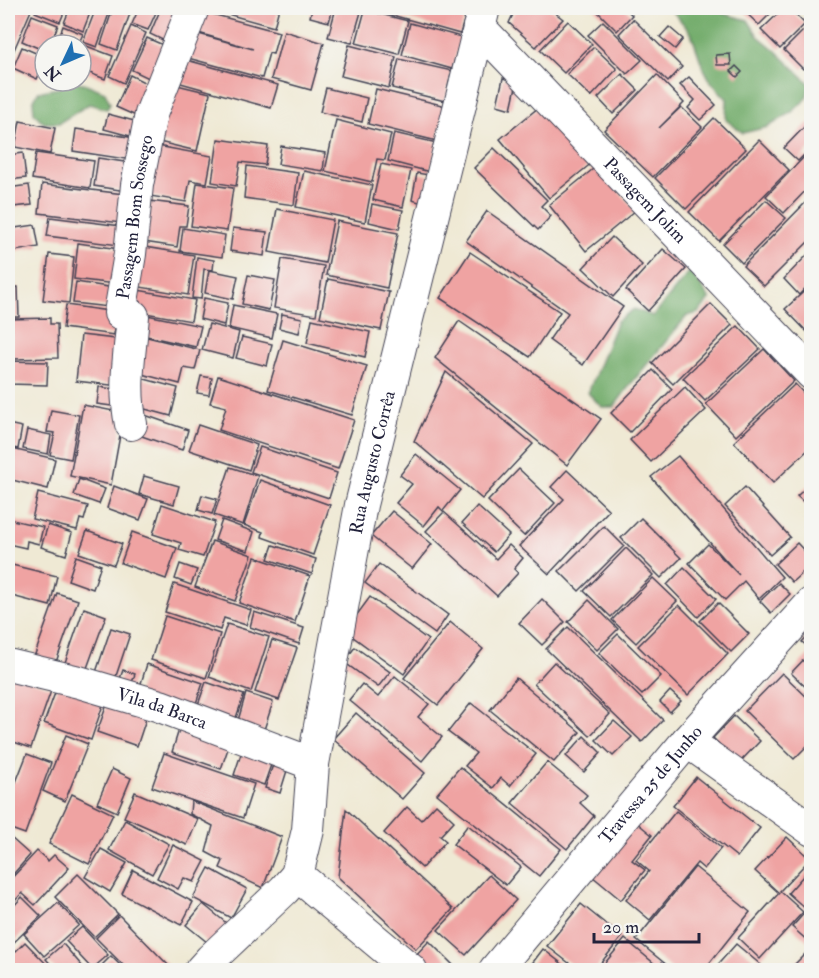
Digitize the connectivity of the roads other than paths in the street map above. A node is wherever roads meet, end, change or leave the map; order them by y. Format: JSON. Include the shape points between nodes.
{"nodes":[{"id":1,"x":193,"y":8,"type":"edge"},
{"id":2,"x":482,"y":17,"type":"edge"},
{"id":3,"x":812,"y":374,"type":"edge"},
{"id":4,"x":131,"y":424,"type":"dead end"},
{"id":5,"x":812,"y":603,"type":"edge"},
{"id":6,"x":8,"y":665,"type":"edge"},
{"id":7,"x":687,"y":741,"type":"junction"},
{"id":8,"x":313,"y":764,"type":"junction"},
{"id":9,"x":812,"y":830,"type":"edge"},
{"id":10,"x":297,"y":875,"type":"junction"},
{"id":11,"x":201,"y":970,"type":"edge"},
{"id":12,"x":411,"y":970,"type":"edge"},
{"id":13,"x":495,"y":970,"type":"edge"}],
"edges":[{"from":1,"to":4,"type":"street","name":"Passagem Bom Sossego","via":[[151,114],[137,185],[120,313],[133,316],[126,382]]},
{"from":2,"to":3,"type":"street","name":"Passagem Jolim"},
{"from":2,"to":8,"type":"street","name":"Rua Augusto Corrêa","via":[[361,505]]},
{"from":5,"to":7,"type":"street","name":"Travessa 25 de Junho"},
{"from":6,"to":8,"type":"street","name":"Vila da Barca","via":[[160,706]]},
{"from":7,"to":9,"type":"street"},
{"from":7,"to":13,"type":"street","name":"Travessa 25 de Junho"},
{"from":8,"to":10,"type":"street","name":"Rua Augusto Corrêa","via":[[308,830]]},
{"from":10,"to":11,"type":"street"},
{"from":10,"to":12,"type":"street"}]}
